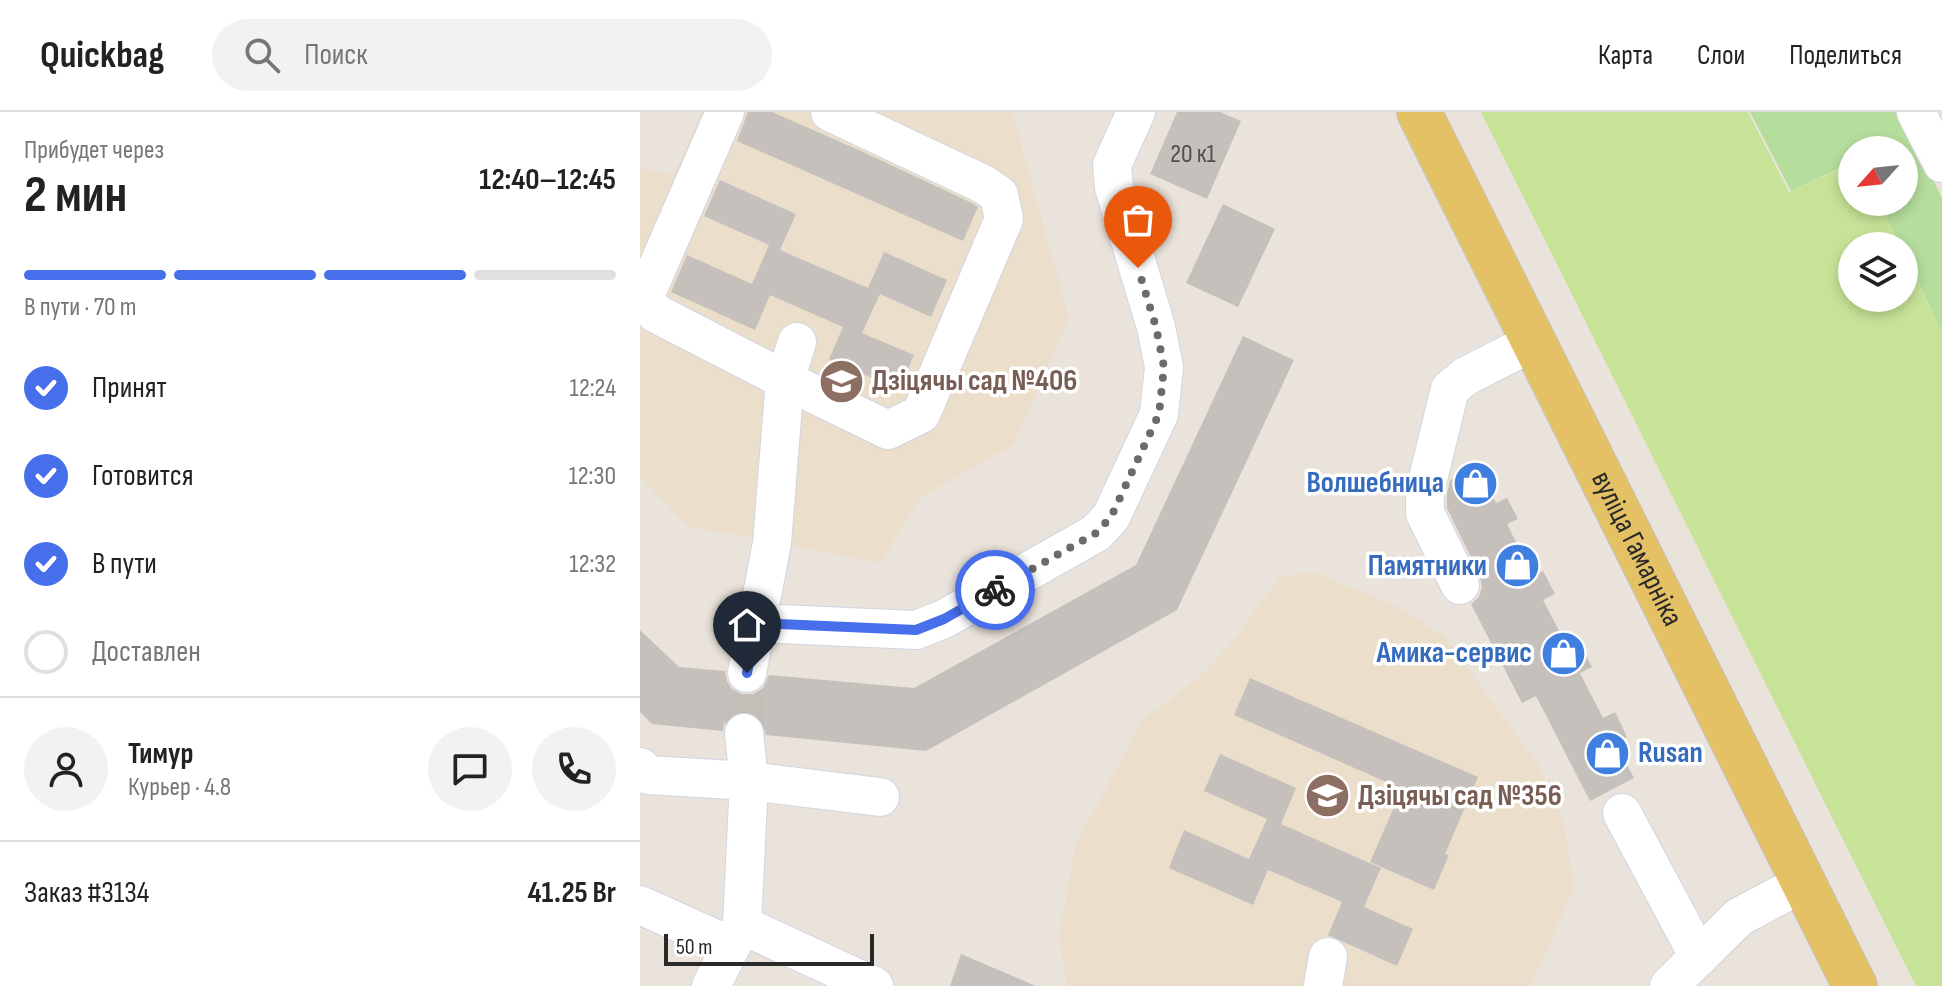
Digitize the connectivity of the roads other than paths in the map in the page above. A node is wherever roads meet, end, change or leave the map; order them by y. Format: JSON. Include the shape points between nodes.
{"nodes":[{"id":1,"x":725,"y":112,"type":"edge"},
{"id":2,"x":830,"y":112,"type":"edge"},
{"id":3,"x":1136,"y":112,"type":"edge"},
{"id":4,"x":1419,"y":112,"type":"edge"},
{"id":5,"x":1916,"y":112,"type":"edge"},
{"id":6,"x":1942,"y":163,"type":"edge"},
{"id":7,"x":797,"y":342,"type":"dead end"},
{"id":8,"x":1533,"y":342,"type":"junction"},
{"id":9,"x":785,"y":380,"type":"junction"},
{"id":10,"x":1460,"y":585,"type":"dead end"},
{"id":11,"x":756,"y":623,"type":"junction"},
{"id":12,"x":747,"y":673,"type":"tunnel mouth"},
{"id":13,"x":744,"y":733,"type":"tunnel mouth"},
{"id":14,"x":640,"y":767,"type":"edge"},
{"id":15,"x":749,"y":781,"type":"junction"},
{"id":16,"x":880,"y":797,"type":"dead end"},
{"id":17,"x":1622,"y":813,"type":"dead end"},
{"id":18,"x":1803,"y":883,"type":"junction"},
{"id":19,"x":640,"y":905,"type":"edge"},
{"id":20,"x":736,"y":936,"type":"junction"},
{"id":21,"x":1699,"y":957,"type":"junction"},
{"id":22,"x":711,"y":986,"type":"edge"},
{"id":23,"x":874,"y":986,"type":"edge"},
{"id":24,"x":1669,"y":986,"type":"edge"},
{"id":25,"x":1855,"y":986,"type":"edge"}],
"edges":[{"from":1,"to":9,"type":"street","via":[[644,298],[655,313]]},
{"from":2,"to":9,"type":"street","via":[[983,184],[999,195],[1004,219],[921,414],[888,430]]},
{"from":3,"to":11,"type":"street","via":[[1112,165],[1114,187],[1164,367],[1159,414],[1111,517],[1096,533],[916,630]]},
{"from":4,"to":8,"type":"main road","name":"вуліца Гамарніка"},
{"from":5,"to":6,"type":"street"},
{"from":7,"to":9,"type":"street"},
{"from":8,"to":10,"type":"street","via":[[1450,389],[1425,491],[1425,513]]},
{"from":8,"to":18,"type":"main road","name":"вуліца Гамарніка"},
{"from":9,"to":11,"type":"street","via":[[772,543]]},
{"from":11,"to":12,"type":"street"},
{"from":13,"to":15,"type":"street"},
{"from":14,"to":15,"type":"street","via":[[648,775]]},
{"from":15,"to":16,"type":"street"},
{"from":15,"to":20,"type":"street"},
{"from":17,"to":21,"type":"street"},
{"from":18,"to":21,"type":"street","via":[[1739,917]]},
{"from":18,"to":25,"type":"main road","name":"вуліца Гамарніка"},
{"from":19,"to":20,"type":"street"},
{"from":20,"to":22,"type":"street"},
{"from":20,"to":23,"type":"street"},
{"from":21,"to":24,"type":"street"}]}
